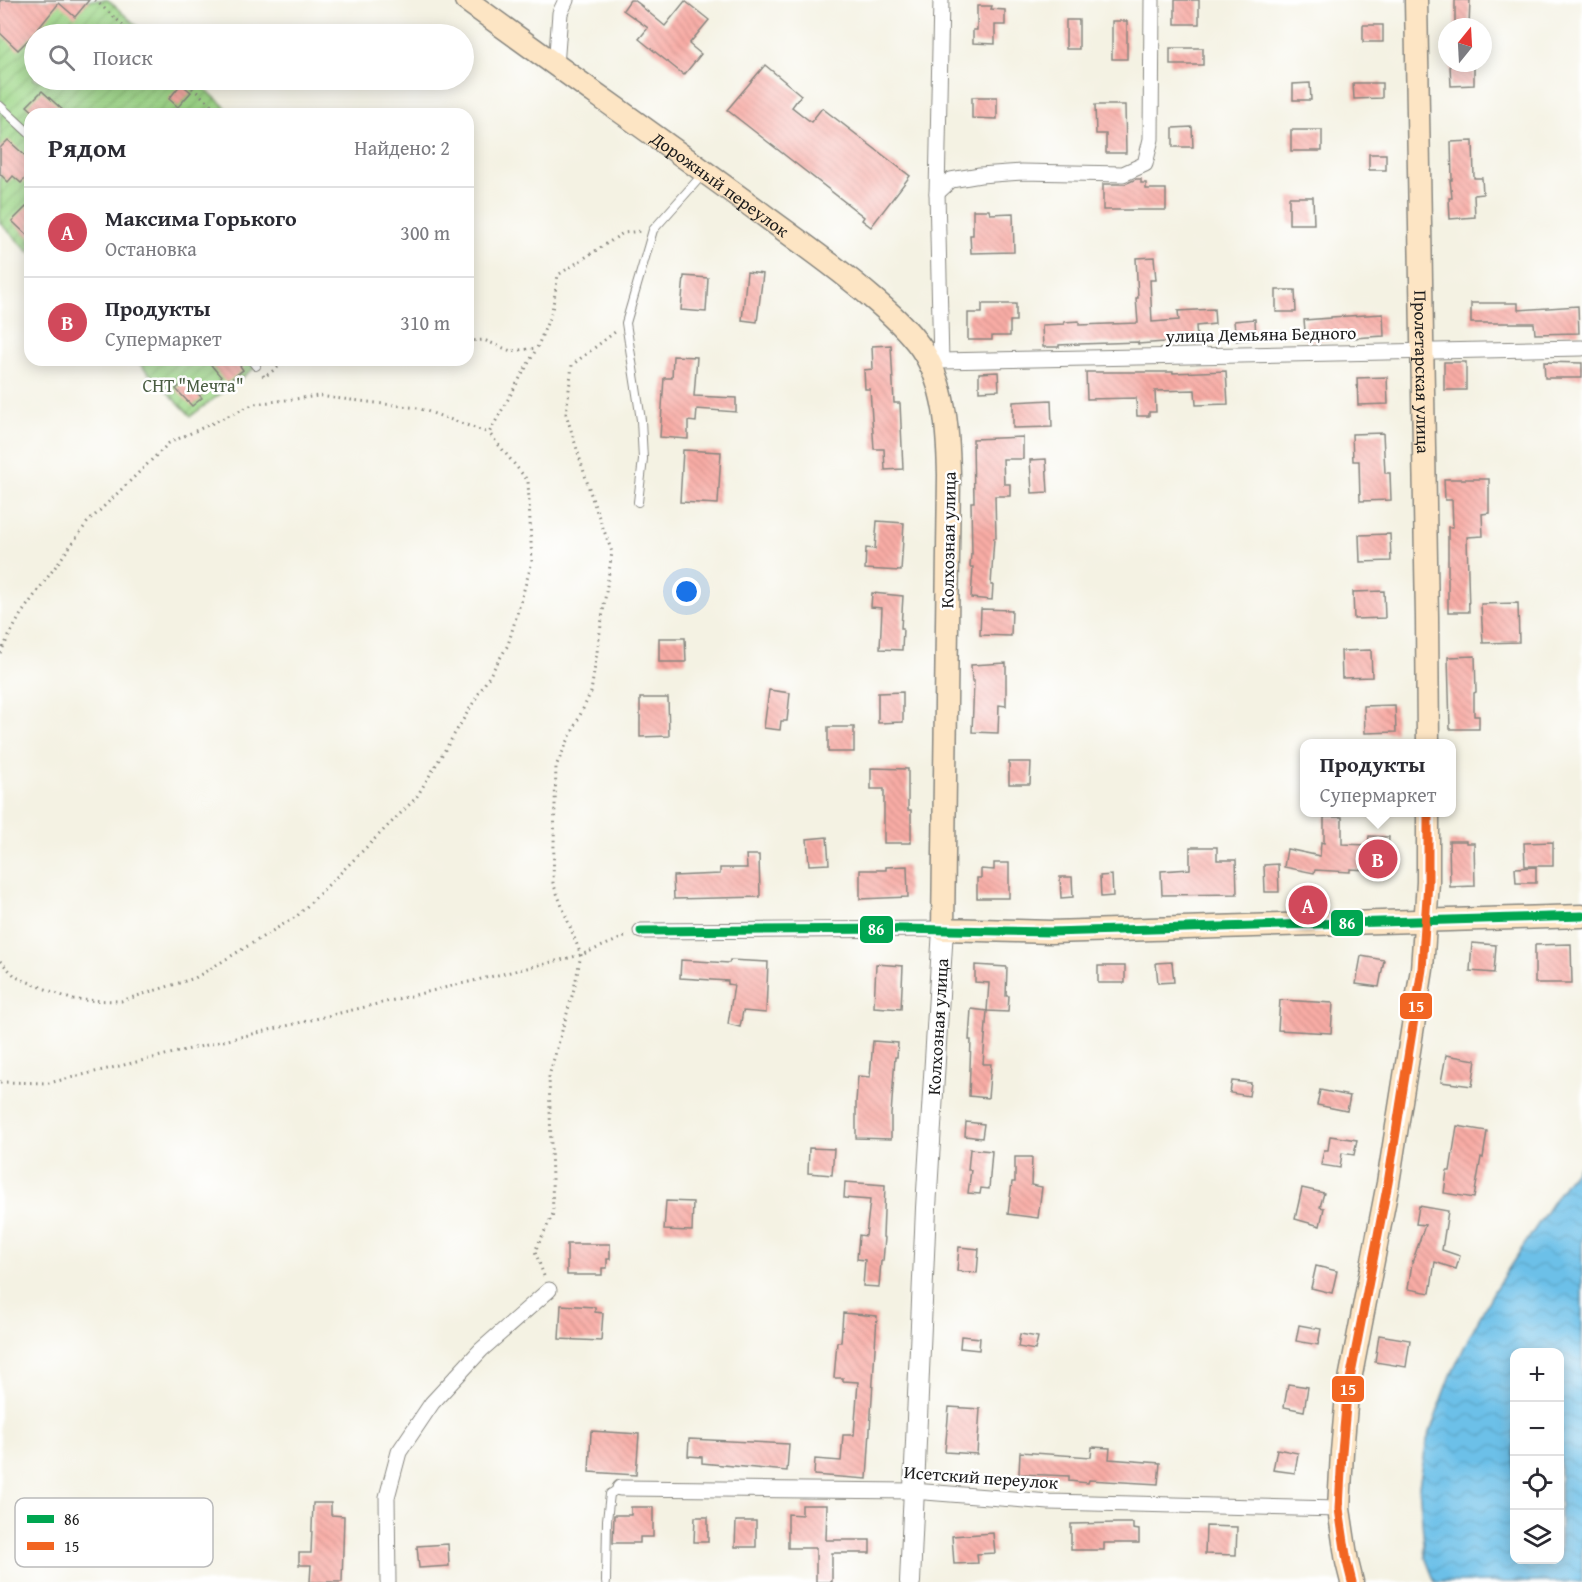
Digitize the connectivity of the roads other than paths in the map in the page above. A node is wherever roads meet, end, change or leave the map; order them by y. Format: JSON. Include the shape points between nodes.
{"nodes":[{"id":1,"x":466,"y":0,"type":"edge"},
{"id":2,"x":566,"y":0,"type":"edge"},
{"id":3,"x":941,"y":0,"type":"edge"},
{"id":4,"x":1152,"y":0,"type":"edge"},
{"id":5,"x":1416,"y":0,"type":"edge"},
{"id":6,"x":556,"y":66,"type":"junction"},
{"id":7,"x":0,"y":106,"type":"edge"},
{"id":8,"x":24,"y":128,"type":"edge"},
{"id":9,"x":705,"y":171,"type":"junction"},
{"id":10,"x":937,"y":193,"type":"junction"},
{"id":11,"x":1582,"y":348,"type":"edge"},
{"id":12,"x":1422,"y":350,"type":"junction"},
{"id":13,"x":936,"y":364,"type":"junction"},
{"id":14,"x":942,"y":397,"type":"joint"},
{"id":15,"x":638,"y":502,"type":"dead end"},
{"id":16,"x":1428,"y":739,"type":"edge"},
{"id":17,"x":1428,"y":817,"type":"edge"},
{"id":18,"x":1582,"y":916,"type":"edge"},
{"id":19,"x":1425,"y":920,"type":"junction"},
{"id":20,"x":943,"y":930,"type":"junction"},
{"id":21,"x":641,"y":931,"type":"road end"},
{"id":22,"x":549,"y":1290,"type":"road end"},
{"id":23,"x":620,"y":1488,"type":"joint"},
{"id":24,"x":913,"y":1491,"type":"junction"},
{"id":25,"x":1339,"y":1509,"type":"junction"},
{"id":26,"x":388,"y":1581,"type":"edge"},
{"id":27,"x":606,"y":1582,"type":"edge"},
{"id":28,"x":910,"y":1582,"type":"edge"},
{"id":29,"x":1352,"y":1582,"type":"edge"}],
"edges":[{"from":1,"to":6,"type":"main road","name":"Дорожный переулок"},
{"from":2,"to":6,"type":"street","via":[[560,13]]},
{"from":3,"to":10,"type":"street"},
{"from":4,"to":10,"type":"street","via":[[1152,130],[1145,164],[1123,174],[980,175],[951,180]]},
{"from":5,"to":12,"type":"main road","name":"Пролетарская улица"},
{"from":6,"to":9,"type":"main road","name":"Дорожный переулок"},
{"from":7,"to":8,"type":"lane"},
{"from":9,"to":13,"type":"main road","name":"Дорожный переулок","via":[[847,276],[894,316]]},
{"from":9,"to":15,"type":"lane","via":[[653,230],[626,323],[641,420],[643,459]]},
{"from":10,"to":13,"type":"street"},
{"from":11,"to":12,"type":"street","name":"улица Демьяна Бедного"},
{"from":12,"to":13,"type":"street","name":"улица Демьяна Бедного"},
{"from":12,"to":16,"type":"main road","name":"Пролетарская улица"},
{"from":13,"to":14,"type":"main road","name":"Дорожный переулок"},
{"from":14,"to":20,"type":"main road","name":"Колхозная улица","via":[[949,476]]},
{"from":17,"to":19,"type":"main road"},
{"from":18,"to":19,"type":"main road"},
{"from":19,"to":20,"type":"main road","via":[[1051,932]]},
{"from":19,"to":25,"type":"main road","via":[[1422,969],[1388,1183],[1347,1395]]},
{"from":20,"to":21,"type":"street"},
{"from":20,"to":24,"type":"street","name":"Колхозная улица"},
{"from":22,"to":26,"type":"street","via":[[474,1357],[432,1403],[399,1452],[387,1497]]},
{"from":23,"to":24,"type":"street","name":"Исетский переулок"},
{"from":23,"to":27,"type":"lane","via":[[610,1494]]},
{"from":24,"to":25,"type":"street","name":"Исетский переулок","via":[[1049,1502]]},
{"from":24,"to":28,"type":"street","name":"Колхозная улица"},
{"from":25,"to":29,"type":"main road"}]}
